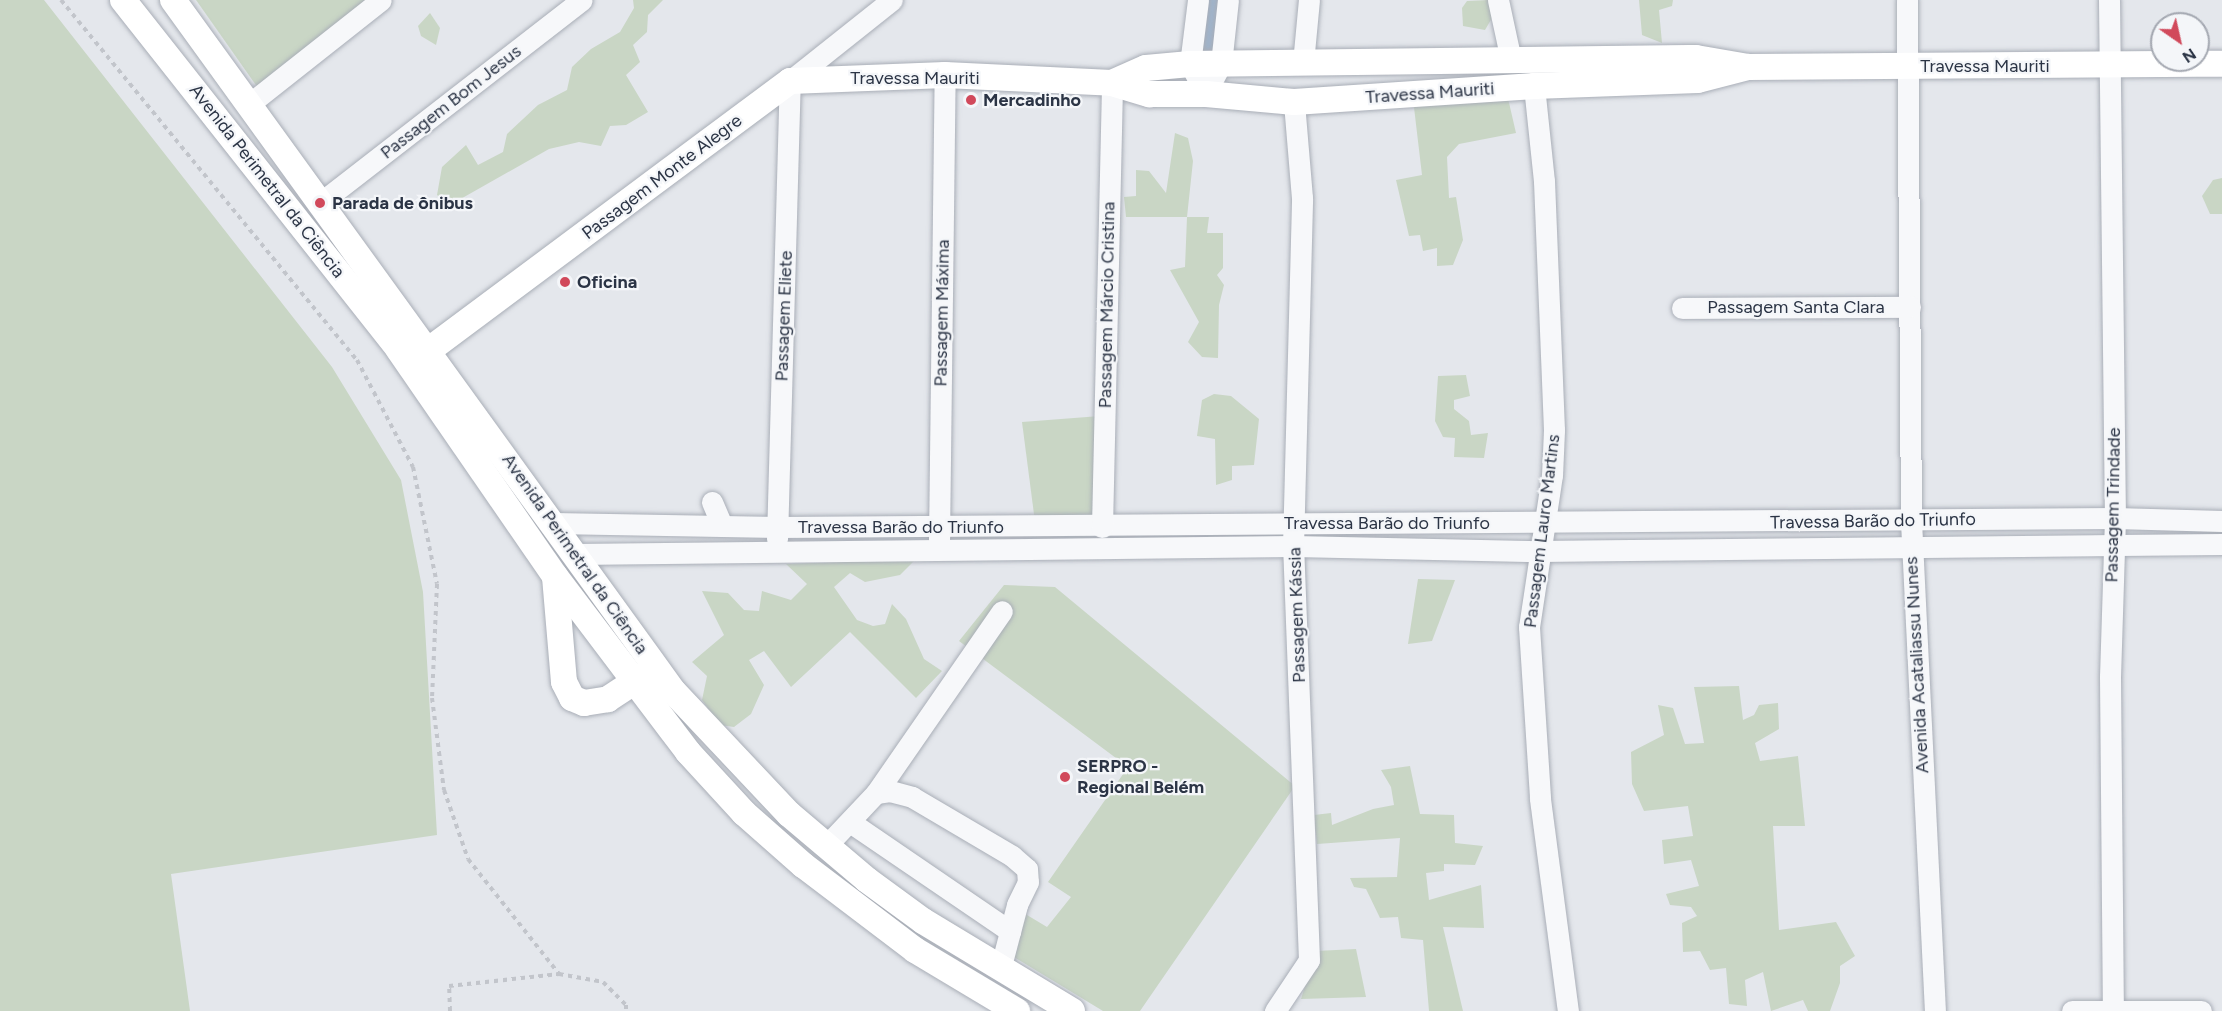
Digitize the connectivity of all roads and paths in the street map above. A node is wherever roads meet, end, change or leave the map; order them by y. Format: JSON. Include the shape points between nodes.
{"nodes":[{"id":1,"x":61,"y":0,"type":"edge"},
{"id":2,"x":123,"y":0,"type":"edge"},
{"id":3,"x":173,"y":0,"type":"edge"},
{"id":4,"x":381,"y":0,"type":"edge"},
{"id":5,"x":582,"y":0,"type":"edge"},
{"id":6,"x":892,"y":0,"type":"edge"},
{"id":7,"x":1198,"y":0,"type":"edge"},
{"id":8,"x":1228,"y":0,"type":"edge"},
{"id":9,"x":1309,"y":0,"type":"edge"},
{"id":10,"x":1498,"y":0,"type":"edge"},
{"id":11,"x":1907,"y":0,"type":"edge"},
{"id":12,"x":2109,"y":0,"type":"edge"},
{"id":13,"x":1511,"y":60,"type":"junction"},
{"id":14,"x":1303,"y":63,"type":"junction"},
{"id":15,"x":1190,"y":64,"type":"junction"},
{"id":16,"x":1221,"y":64,"type":"junction"},
{"id":17,"x":2222,"y":64,"type":"edge"},
{"id":18,"x":2110,"y":65,"type":"junction"},
{"id":19,"x":1906,"y":66,"type":"junction"},
{"id":20,"x":1748,"y":67,"type":"junction"},
{"id":21,"x":945,"y":75,"type":"junction"},
{"id":22,"x":790,"y":81,"type":"junction"},
{"id":23,"x":1113,"y":83,"type":"junction"},
{"id":24,"x":1534,"y":86,"type":"junction"},
{"id":25,"x":1206,"y":94,"type":"junction"},
{"id":26,"x":1294,"y":102,"type":"junction"},
{"id":27,"x":248,"y":105,"type":"junction"},
{"id":28,"x":320,"y":203,"type":"junction"},
{"id":29,"x":1910,"y":307,"type":"junction"},
{"id":30,"x":1683,"y":308,"type":"dead end"},
{"id":31,"x":429,"y":350,"type":"junction"},
{"id":32,"x":712,"y":502,"type":"dead end"},
{"id":33,"x":2115,"y":518,"type":"junction"},
{"id":34,"x":1911,"y":521,"type":"junction"},
{"id":35,"x":2222,"y":521,"type":"edge"},
{"id":36,"x":553,"y":523,"type":"junction"},
{"id":37,"x":1545,"y":523,"type":"junction"},
{"id":38,"x":1294,"y":524,"type":"junction"},
{"id":39,"x":722,"y":526,"type":"junction"},
{"id":40,"x":939,"y":526,"type":"junction"},
{"id":41,"x":1102,"y":526,"type":"junction"},
{"id":42,"x":778,"y":527,"type":"junction"},
{"id":43,"x":2222,"y":544,"type":"edge"},
{"id":44,"x":1293,"y":546,"type":"junction"},
{"id":45,"x":2113,"y":546,"type":"junction"},
{"id":46,"x":1912,"y":548,"type":"junction"},
{"id":47,"x":939,"y":550,"type":"junction"},
{"id":48,"x":776,"y":551,"type":"junction"},
{"id":49,"x":1539,"y":551,"type":"junction"},
{"id":50,"x":574,"y":554,"type":"junction"},
{"id":51,"x":555,"y":576,"type":"junction"},
{"id":52,"x":1002,"y":611,"type":"dead end"},
{"id":53,"x":655,"y":666,"type":"junction"},
{"id":54,"x":634,"y":684,"type":"junction"},
{"id":55,"x":876,"y":793,"type":"junction"},
{"id":56,"x":850,"y":822,"type":"junction"},
{"id":57,"x":826,"y":846,"type":"junction"},
{"id":58,"x":1010,"y":931,"type":"junction"},
{"id":59,"x":1000,"y":966,"type":"junction"},
{"id":60,"x":559,"y":974,"type":"junction"},
{"id":61,"x":2113,"y":1009,"type":"junction"},
{"id":62,"x":450,"y":1011,"type":"edge"},
{"id":63,"x":626,"y":1011,"type":"edge"},
{"id":64,"x":1017,"y":1011,"type":"edge"},
{"id":65,"x":1072,"y":1011,"type":"edge"},
{"id":66,"x":1275,"y":1011,"type":"edge"},
{"id":67,"x":1568,"y":1011,"type":"edge"},
{"id":68,"x":1935,"y":1011,"type":"edge"},
{"id":69,"x":2072,"y":1011,"type":"edge"},
{"id":70,"x":2201,"y":1011,"type":"edge"}],
"edges":[{"from":1,"to":60,"type":"path","via":[[357,360],[413,467],[437,584],[432,698],[444,790],[468,859]]},
{"from":2,"to":51,"type":"main road","name":"Avenida Perimetral da Ciência","via":[[405,358]]},
{"from":3,"to":27,"type":"main road","name":"Avenida Perimetral da Ciência"},
{"from":4,"to":27,"type":"street"},
{"from":5,"to":28,"type":"street","name":"Passagem Bom Jesus"},
{"from":6,"to":22,"type":"street","name":"Passagem Monte Alegre"},
{"from":7,"to":15,"type":"street"},
{"from":8,"to":16,"type":"street"},
{"from":9,"to":14,"type":"street"},
{"from":10,"to":13,"type":"street"},
{"from":11,"to":19,"type":"street","name":"Avenida Acataliassu Nunes"},
{"from":12,"to":18,"type":"street","name":"Passagem Trindade"},
{"from":13,"to":14,"type":"main road","name":"Travessa Mauriti"},
{"from":13,"to":20,"type":"main road","name":"Travessa Mauriti","via":[[1696,58]]},
{"from":14,"to":16,"type":"main road","name":"Travessa Mauriti"},
{"from":15,"to":16,"type":"main road","name":"Travessa Mauriti"},
{"from":15,"to":23,"type":"main road","name":"Travessa Mauriti","via":[[1146,68]]},
{"from":15,"to":25,"type":"street"},
{"from":16,"to":25,"type":"street"},
{"from":17,"to":18,"type":"main road","name":"Travessa Mauriti"},
{"from":18,"to":19,"type":"main road","name":"Travessa Mauriti"},
{"from":18,"to":33,"type":"street","name":"Passagem Trindade"},
{"from":19,"to":20,"type":"main road","name":"Travessa Mauriti"},
{"from":19,"to":29,"type":"street","name":"Avenida Acataliassu Nunes"},
{"from":20,"to":24,"type":"main road","name":"Travessa Mauriti","via":[[1698,80]]},
{"from":21,"to":22,"type":"main road","name":"Travessa Mauriti"},
{"from":21,"to":23,"type":"main road","name":"Travessa Mauriti"},
{"from":21,"to":40,"type":"street","name":"Passagem Máxima"},
{"from":22,"to":31,"type":"main road","name":"Passagem Monte Alegre"},
{"from":22,"to":42,"type":"street","name":"Passagem Eliete"},
{"from":23,"to":25,"type":"main road","name":"Travessa Mauriti","via":[[1149,94]]},
{"from":23,"to":41,"type":"street","name":"Passagem Márcio Cristina"},
{"from":24,"to":26,"type":"main road","name":"Travessa Mauriti"},
{"from":24,"to":37,"type":"street","name":"Passagem Lauro Martins","via":[[1545,181],[1552,372],[1552,475]]},
{"from":25,"to":26,"type":"main road","name":"Travessa Mauriti"},
{"from":26,"to":38,"type":"street","name":"Passagem Kássia","via":[[1302,198]]},
{"from":27,"to":28,"type":"main road","name":"Avenida Perimetral da Ciência"},
{"from":28,"to":31,"type":"main road","name":"Avenida Perimetral da Ciência"},
{"from":29,"to":30,"type":"street","name":"Passagem Santa Clara"},
{"from":29,"to":34,"type":"street","name":"Avenida Acataliassu Nunes"},
{"from":31,"to":36,"type":"main road","name":"Avenida Perimetral da Ciência"},
{"from":32,"to":39,"type":"street"},
{"from":33,"to":34,"type":"street","name":"Travessa Barão do Triunfo"},
{"from":33,"to":35,"type":"street","name":"Travessa Barão do Triunfo"},
{"from":33,"to":45,"type":"street","name":"Passagem Trindade"},
{"from":34,"to":37,"type":"street","name":"Travessa Barão do Triunfo"},
{"from":34,"to":46,"type":"street","name":"Avenida Acataliassu Nunes"},
{"from":36,"to":39,"type":"street","name":"Travessa Barão do Triunfo"},
{"from":36,"to":50,"type":"main road","name":"Avenida Perimetral da Ciência"},
{"from":37,"to":38,"type":"street","name":"Travessa Barão do Triunfo"},
{"from":37,"to":49,"type":"street","name":"Passagem Lauro Martins"},
{"from":38,"to":41,"type":"street","name":"Travessa Barão do Triunfo"},
{"from":38,"to":44,"type":"street","name":"Passagem Kássia"},
{"from":39,"to":42,"type":"street","name":"Travessa Barão do Triunfo"},
{"from":40,"to":41,"type":"street","name":"Travessa Barão do Triunfo"},
{"from":40,"to":42,"type":"street","name":"Travessa Barão do Triunfo"},
{"from":40,"to":47,"type":"street","name":"Passagem Máxima"},
{"from":42,"to":48,"type":"street","name":"Passagem Eliete"},
{"from":43,"to":45,"type":"street","name":"Travessa Barão do Triunfo"},
{"from":44,"to":47,"type":"street","name":"Travessa Barão do Triunfo"},
{"from":44,"to":49,"type":"street","name":"Travessa Barão do Triunfo"},
{"from":44,"to":66,"type":"street","name":"Passagem Kássia","via":[[1309,960]]},
{"from":45,"to":46,"type":"street","name":"Travessa Barão do Triunfo"},
{"from":45,"to":61,"type":"street","name":"Passagem Trindade"},
{"from":46,"to":49,"type":"street","name":"Travessa Barão do Triunfo"},
{"from":46,"to":68,"type":"street","name":"Avenida Acataliassu Nunes"},
{"from":47,"to":48,"type":"street","name":"Travessa Barão do Triunfo"},
{"from":48,"to":50,"type":"street","name":"Travessa Barão do Triunfo"},
{"from":49,"to":67,"type":"street","name":"Passagem Lauro Martins","via":[[1529,627],[1540,799]]},
{"from":50,"to":53,"type":"main road","name":"Avenida Perimetral da Ciência"},
{"from":51,"to":54,"type":"main road","name":"Avenida Perimetral da Ciência"},
{"from":51,"to":54,"type":"main road","via":[[564,682],[572,698],[584,703],[608,699]]},
{"from":52,"to":55,"type":"street"},
{"from":53,"to":54,"type":"main road"},
{"from":53,"to":57,"type":"main road","name":"Avenida Perimetral da Ciência","via":[[750,776]]},
{"from":54,"to":64,"type":"main road","name":"Avenida Perimetral da Ciência","via":[[744,813],[803,865],[915,950]]},
{"from":55,"to":56,"type":"street"},
{"from":55,"to":58,"type":"street","via":[[890,791],[912,797],[1012,856],[1027,869],[1028,882]]},
{"from":56,"to":57,"type":"street"},
{"from":56,"to":58,"type":"street"},
{"from":57,"to":59,"type":"main road","name":"Avenida Perimetral da Ciência","via":[[923,921]]},
{"from":58,"to":59,"type":"street"},
{"from":59,"to":65,"type":"main road","name":"Avenida Perimetral da Ciência"},
{"from":60,"to":62,"type":"path","via":[[450,986]]},
{"from":60,"to":63,"type":"path","via":[[603,982],[626,1005]]},
{"from":61,"to":69,"type":"street"},
{"from":61,"to":70,"type":"street"}]}
